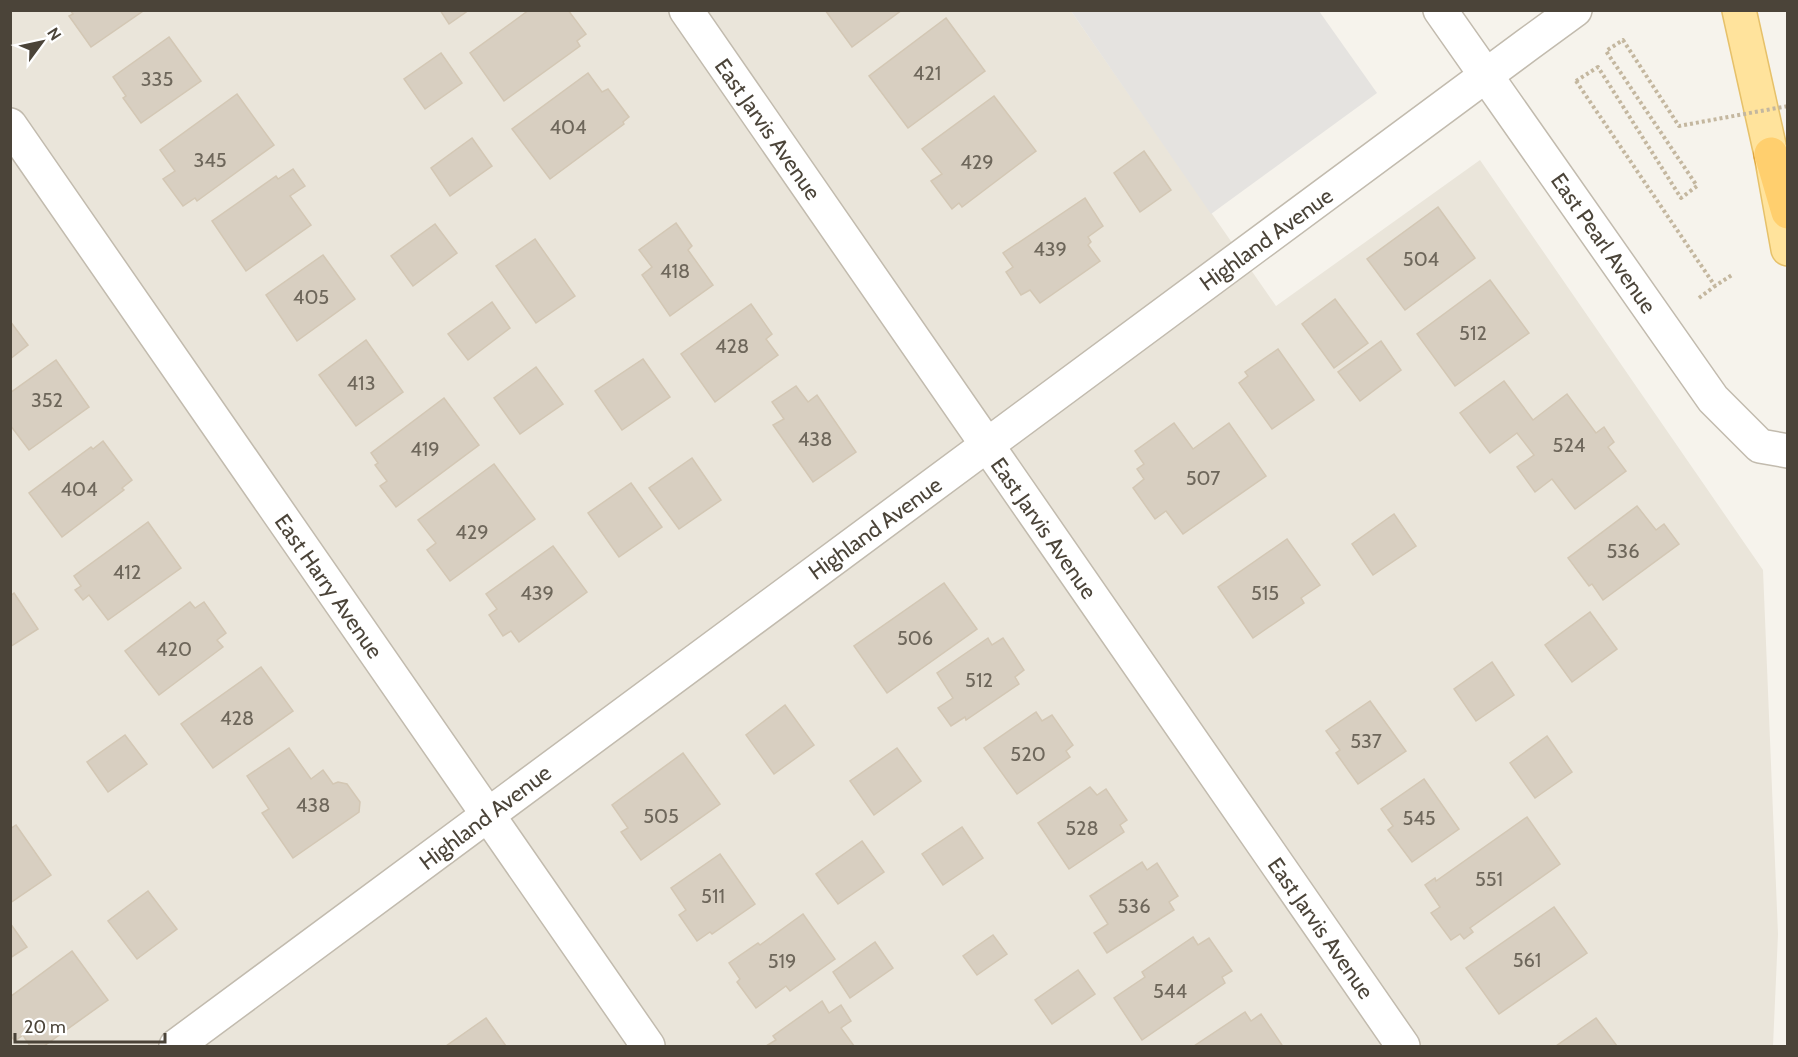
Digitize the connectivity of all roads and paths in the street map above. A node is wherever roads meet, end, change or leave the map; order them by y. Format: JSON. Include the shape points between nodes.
{"nodes":[{"id":1,"x":686,"y":10,"type":"edge"},
{"id":2,"x":1440,"y":10,"type":"edge"},
{"id":3,"x":1575,"y":10,"type":"edge"},
{"id":4,"x":1739,"y":10,"type":"edge"},
{"id":5,"x":1486,"y":76,"type":"junction"},
{"id":6,"x":1788,"y":106,"type":"edge"},
{"id":7,"x":10,"y":125,"type":"edge"},
{"id":8,"x":1771,"y":154,"type":"junction"},
{"id":9,"x":1788,"y":212,"type":"edge"},
{"id":10,"x":1788,"y":249,"type":"edge"},
{"id":11,"x":1732,"y":275,"type":"dead end"},
{"id":12,"x":1715,"y":286,"type":"junction"},
{"id":13,"x":1699,"y":298,"type":"dead end"},
{"id":14,"x":987,"y":446,"type":"junction"},
{"id":15,"x":1788,"y":451,"type":"edge"},
{"id":16,"x":488,"y":814,"type":"junction"},
{"id":17,"x":176,"y":1047,"type":"edge"},
{"id":18,"x":648,"y":1047,"type":"edge"},
{"id":19,"x":1402,"y":1047,"type":"edge"}],
"edges":[{"from":1,"to":14,"type":"street","name":"East Jarvis Avenue"},
{"from":2,"to":5,"type":"street","name":"East Pearl Avenue"},
{"from":3,"to":5,"type":"street","name":"Highland Avenue"},
{"from":4,"to":8,"type":"main road"},
{"from":5,"to":14,"type":"street","name":"Highland Avenue"},
{"from":5,"to":15,"type":"street","name":"East Pearl Avenue","via":[[1713,399],[1760,446]]},
{"from":6,"to":12,"type":"path","bridge":true,"via":[[1679,126],[1623,40],[1606,51],[1697,186],[1681,198],[1598,67],[1576,81]]},
{"from":7,"to":16,"type":"street","name":"East Harry Avenue"},
{"from":8,"to":9,"type":"highway"},
{"from":8,"to":10,"type":"main road"},
{"from":11,"to":12,"type":"path"},
{"from":12,"to":13,"type":"path"},
{"from":14,"to":16,"type":"street","name":"Highland Avenue"},
{"from":14,"to":19,"type":"street","name":"East Jarvis Avenue"},
{"from":16,"to":17,"type":"street","name":"Highland Avenue"},
{"from":16,"to":18,"type":"street","name":"East Harry Avenue"}]}
